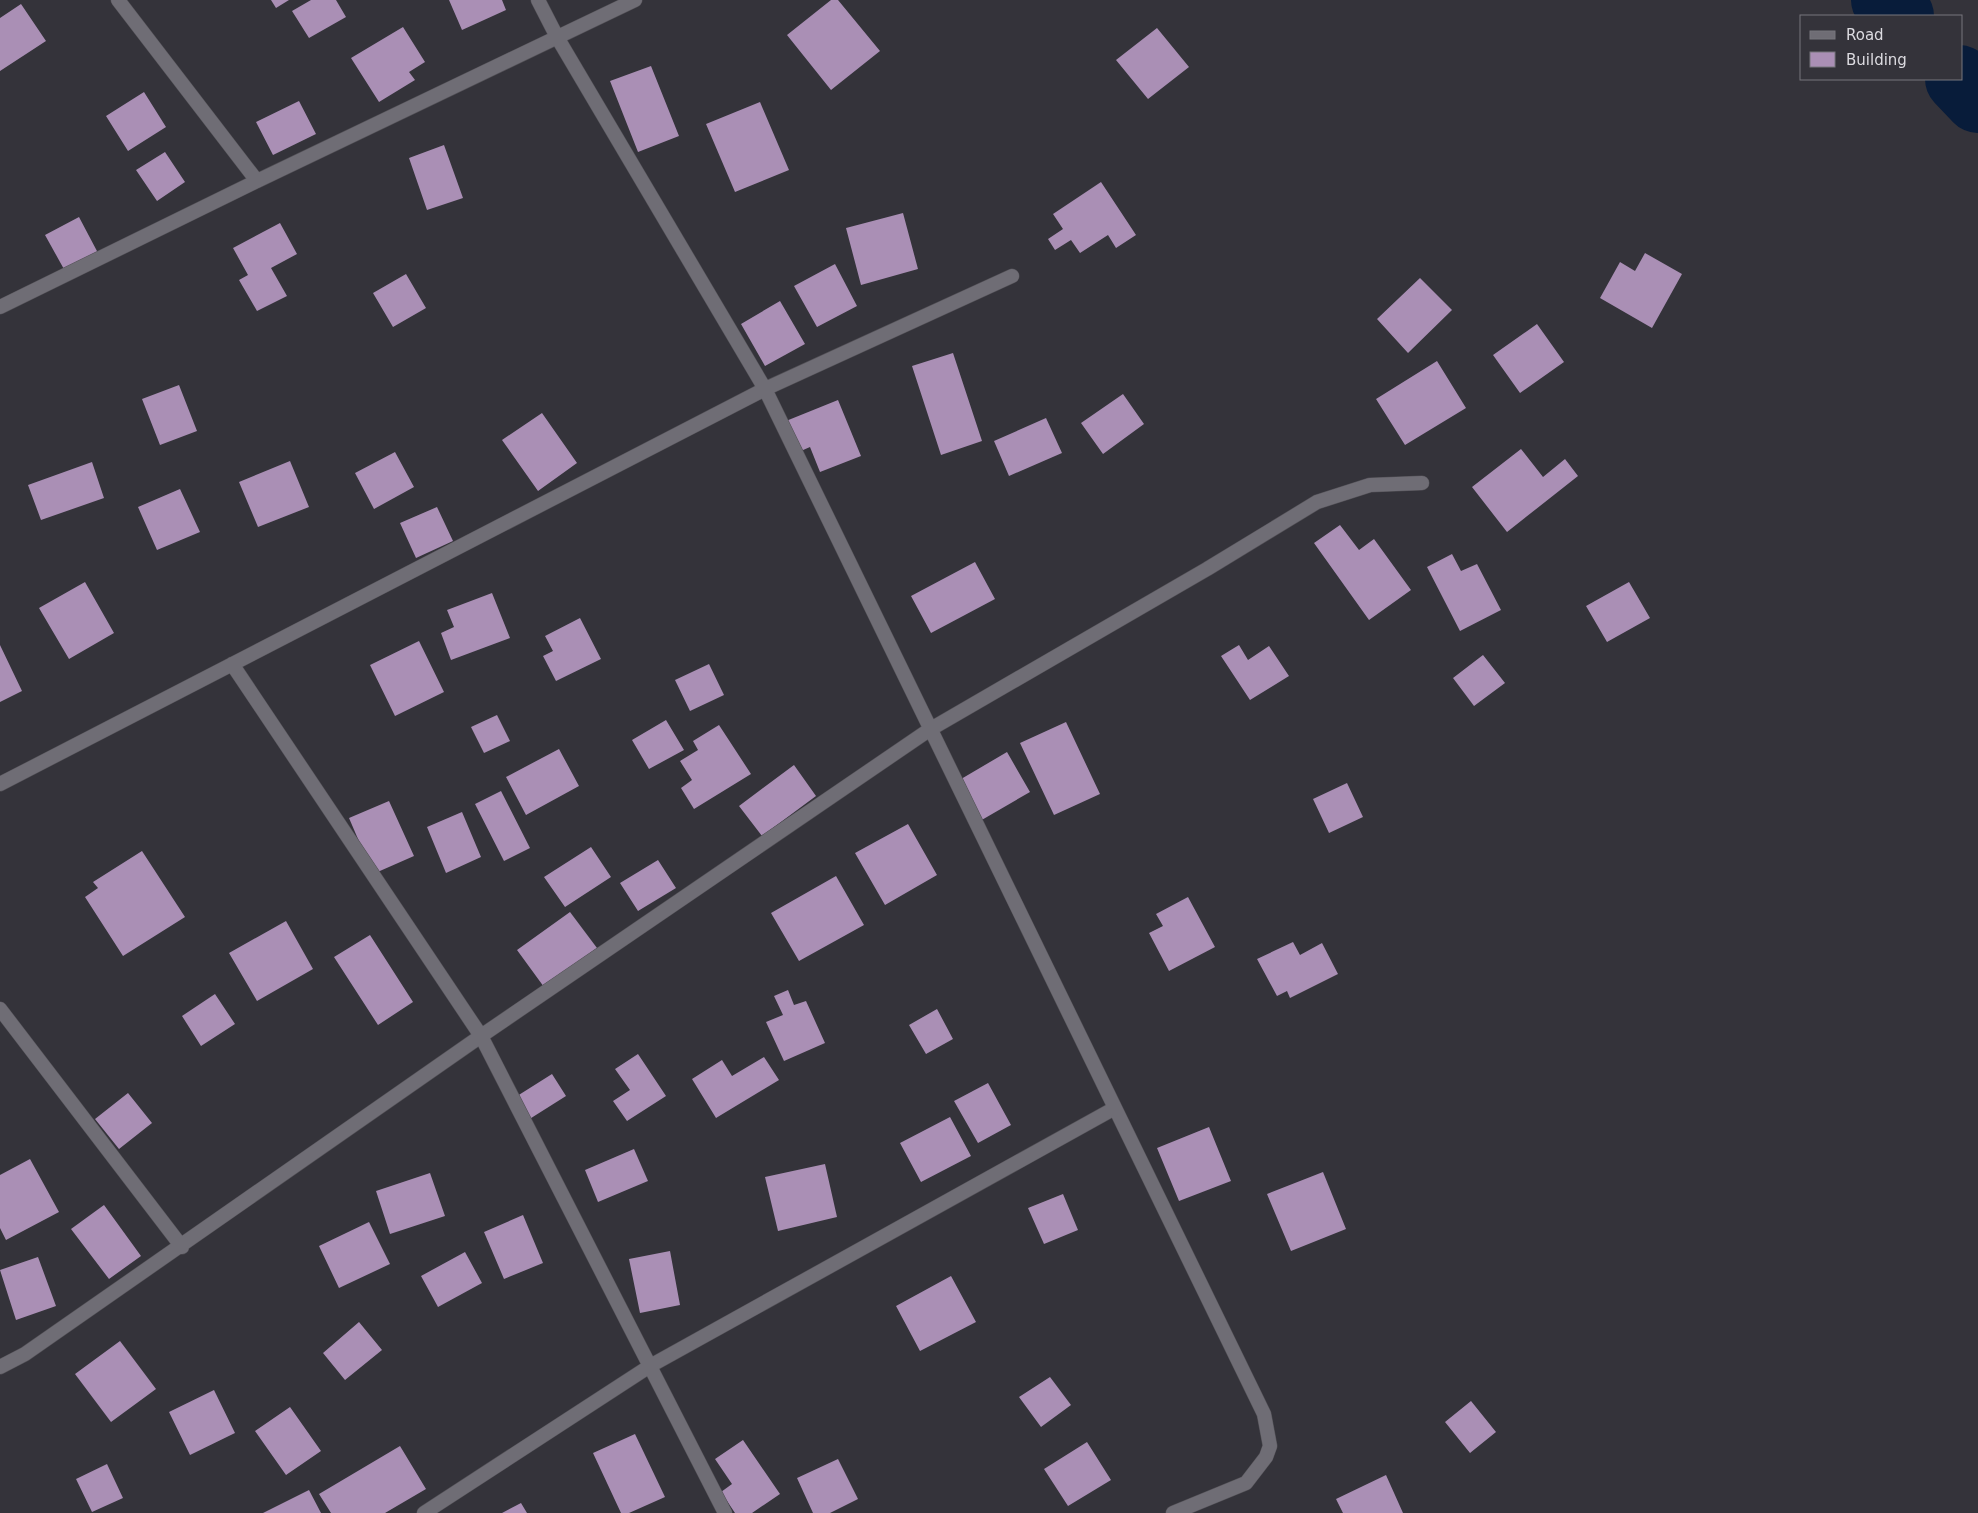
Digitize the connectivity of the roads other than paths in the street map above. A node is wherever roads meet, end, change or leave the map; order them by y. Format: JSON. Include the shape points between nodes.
{"nodes":[{"id":1,"x":118,"y":0,"type":"edge"},
{"id":2,"x":538,"y":0,"type":"edge"},
{"id":3,"x":635,"y":0,"type":"edge"},
{"id":4,"x":557,"y":37,"type":"junction"},
{"id":5,"x":257,"y":181,"type":"junction"},
{"id":6,"x":1012,"y":276,"type":"dead end"},
{"id":7,"x":0,"y":307,"type":"edge"},
{"id":8,"x":765,"y":389,"type":"junction"},
{"id":9,"x":1422,"y":483,"type":"dead end"},
{"id":10,"x":232,"y":664,"type":"junction"},
{"id":11,"x":929,"y":730,"type":"junction"},
{"id":12,"x":2,"y":778,"type":"edge"},
{"id":13,"x":0,"y":1009,"type":"edge"},
{"id":14,"x":481,"y":1036,"type":"junction"},
{"id":15,"x":1115,"y":1108,"type":"junction"},
{"id":16,"x":182,"y":1247,"type":"junction"},
{"id":17,"x":650,"y":1366,"type":"junction"},
{"id":18,"x":0,"y":1367,"type":"edge"},
{"id":19,"x":424,"y":1513,"type":"edge"},
{"id":20,"x":725,"y":1513,"type":"edge"},
{"id":21,"x":1173,"y":1513,"type":"edge"}],
"edges":[{"from":1,"to":5,"type":"street"},
{"from":2,"to":4,"type":"street"},
{"from":3,"to":4,"type":"street"},
{"from":4,"to":5,"type":"street"},
{"from":4,"to":8,"type":"street"},
{"from":5,"to":7,"type":"street"},
{"from":6,"to":8,"type":"street"},
{"from":8,"to":10,"type":"street"},
{"from":8,"to":11,"type":"street"},
{"from":9,"to":11,"type":"street","via":[[1370,485],[1317,502]]},
{"from":10,"to":12,"type":"street"},
{"from":10,"to":14,"type":"street"},
{"from":11,"to":14,"type":"street"},
{"from":11,"to":15,"type":"street"},
{"from":13,"to":16,"type":"street"},
{"from":14,"to":16,"type":"street"},
{"from":14,"to":17,"type":"street"},
{"from":15,"to":17,"type":"street"},
{"from":15,"to":21,"type":"street","via":[[1264,1414],[1269,1435],[1266,1457],[1246,1483]]},
{"from":16,"to":18,"type":"street","via":[[25,1354]]},
{"from":17,"to":19,"type":"street"},
{"from":17,"to":20,"type":"street"}]}
